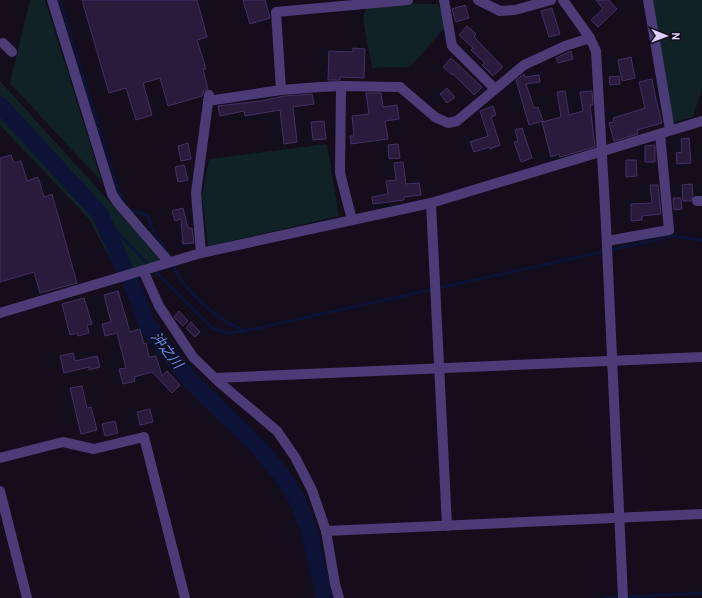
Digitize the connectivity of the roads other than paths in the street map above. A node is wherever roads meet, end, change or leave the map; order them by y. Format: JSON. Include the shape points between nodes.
{"nodes":[{"id":1,"x":52,"y":0,"type":"edge"},
{"id":2,"x":408,"y":0,"type":"edge"},
{"id":3,"x":444,"y":0,"type":"edge"},
{"id":4,"x":478,"y":0,"type":"edge"},
{"id":5,"x":551,"y":0,"type":"edge"},
{"id":6,"x":564,"y":0,"type":"edge"},
{"id":7,"x":648,"y":0,"type":"edge"},
{"id":8,"x":590,"y":38,"type":"junction"},
{"id":9,"x":3,"y":43,"type":"dead end"},
{"id":10,"x":12,"y":52,"type":"dead end"},
{"id":11,"x":342,"y":86,"type":"junction"},
{"id":12,"x":495,"y":89,"type":"junction"},
{"id":13,"x":281,"y":90,"type":"junction"},
{"id":14,"x":702,"y":121,"type":"edge"},
{"id":15,"x":670,"y":130,"type":"junction"},
{"id":16,"x":660,"y":134,"type":"junction"},
{"id":17,"x":602,"y":150,"type":"junction"},
{"id":18,"x":431,"y":202,"type":"junction"},
{"id":19,"x":352,"y":220,"type":"junction"},
{"id":20,"x":607,"y":242,"type":"junction"},
{"id":21,"x":201,"y":253,"type":"junction"},
{"id":22,"x":169,"y":262,"type":"junction"},
{"id":23,"x":143,"y":270,"type":"junction"},
{"id":24,"x":0,"y":313,"type":"edge"},
{"id":25,"x":702,"y":357,"type":"edge"},
{"id":26,"x":612,"y":361,"type":"junction"},
{"id":27,"x":439,"y":368,"type":"junction"},
{"id":28,"x":215,"y":378,"type":"junction"},
{"id":29,"x":0,"y":458,"type":"edge"},
{"id":30,"x":0,"y":491,"type":"edge"},
{"id":31,"x":702,"y":514,"type":"edge"},
{"id":32,"x":620,"y":518,"type":"junction"},
{"id":33,"x":447,"y":526,"type":"junction"},
{"id":34,"x":326,"y":531,"type":"junction"},
{"id":35,"x":27,"y":598,"type":"edge"},
{"id":36,"x":185,"y":598,"type":"edge"},
{"id":37,"x":339,"y":598,"type":"edge"},
{"id":38,"x":623,"y":598,"type":"edge"}],
"edges":[{"from":1,"to":22,"type":"street","via":[[112,194]]},
{"from":2,"to":13,"type":"street","via":[[276,12]]},
{"from":3,"to":12,"type":"street","via":[[452,46]]},
{"from":4,"to":5,"type":"street","via":[[500,11],[515,10]]},
{"from":6,"to":8,"type":"street"},
{"from":7,"to":15,"type":"street"},
{"from":8,"to":12,"type":"street","via":[[565,46],[524,65]]},
{"from":8,"to":17,"type":"street","via":[[596,51]]},
{"from":9,"to":10,"type":"street"},
{"from":11,"to":12,"type":"street","via":[[400,87],[436,117],[448,123],[457,121]]},
{"from":11,"to":13,"type":"street"},
{"from":11,"to":19,"type":"street","via":[[340,173]]},
{"from":13,"to":21,"type":"street","via":[[208,98],[196,193]]},
{"from":14,"to":15,"type":"street"},
{"from":15,"to":16,"type":"street"},
{"from":16,"to":17,"type":"street"},
{"from":16,"to":20,"type":"street","via":[[669,230]]},
{"from":17,"to":18,"type":"street"},
{"from":17,"to":20,"type":"street"},
{"from":18,"to":19,"type":"street"},
{"from":18,"to":27,"type":"street"},
{"from":19,"to":21,"type":"street"},
{"from":20,"to":26,"type":"street"},
{"from":21,"to":22,"type":"street"},
{"from":22,"to":23,"type":"street"},
{"from":23,"to":24,"type":"street"},
{"from":23,"to":28,"type":"street","via":[[159,306],[193,357]]},
{"from":25,"to":26,"type":"street"},
{"from":26,"to":27,"type":"street"},
{"from":26,"to":32,"type":"street"},
{"from":27,"to":28,"type":"street"},
{"from":27,"to":33,"type":"street"},
{"from":28,"to":34,"type":"street","via":[[276,431],[287,445],[312,490]]},
{"from":29,"to":36,"type":"street","via":[[63,442],[94,449],[144,437]]},
{"from":30,"to":35,"type":"street"},
{"from":31,"to":32,"type":"street"},
{"from":32,"to":33,"type":"street"},
{"from":32,"to":38,"type":"street"},
{"from":33,"to":34,"type":"street"},
{"from":34,"to":37,"type":"street"}]}
